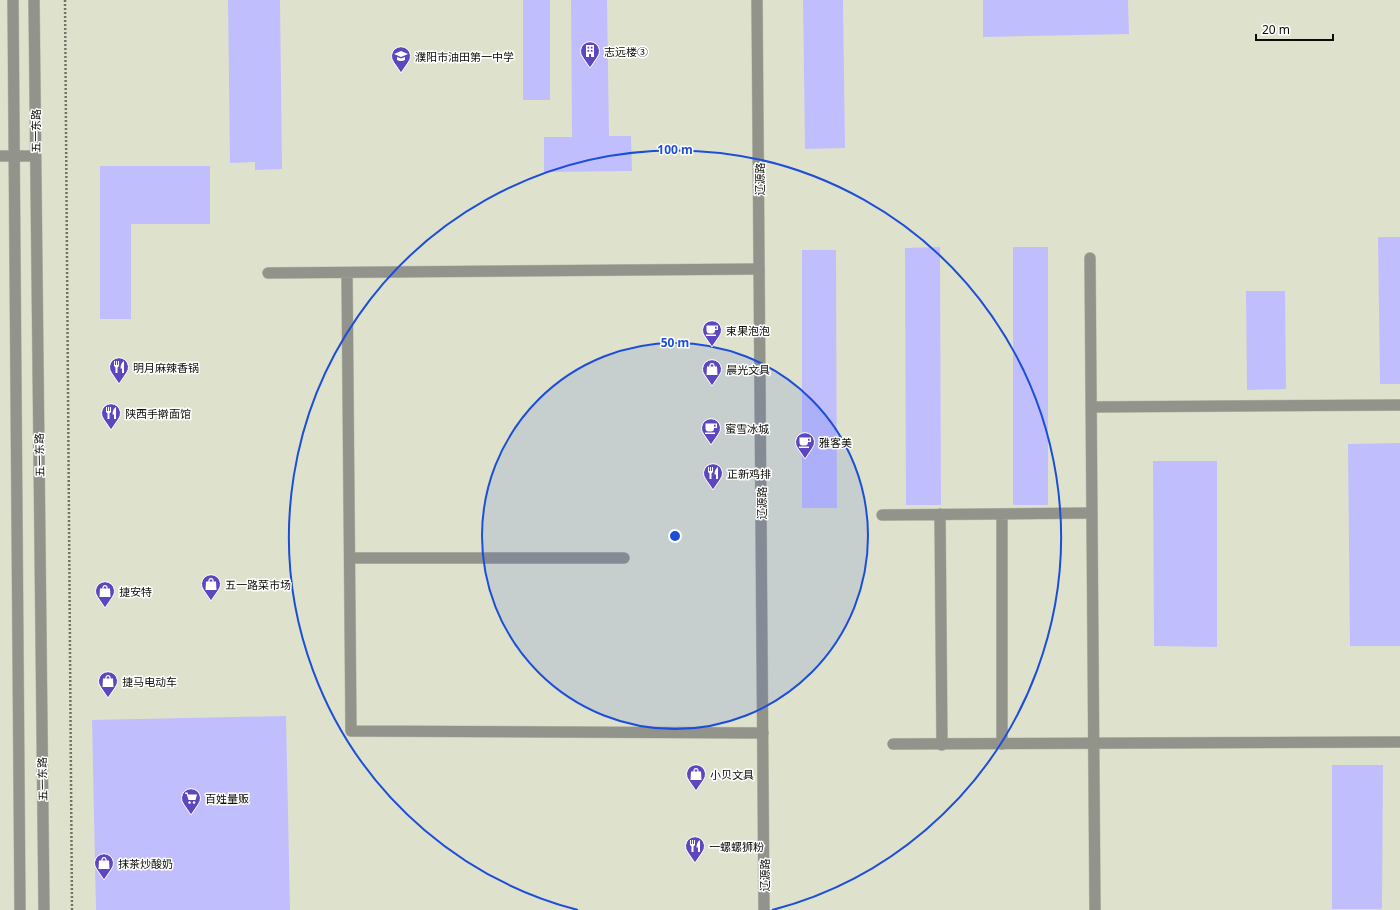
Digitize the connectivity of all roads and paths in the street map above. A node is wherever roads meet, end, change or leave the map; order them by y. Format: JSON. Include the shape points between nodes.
{"nodes":[{"id":1,"x":13,"y":0,"type":"edge"},
{"id":2,"x":34,"y":0,"type":"edge"},
{"id":3,"x":65,"y":0,"type":"edge"},
{"id":4,"x":757,"y":0,"type":"edge"},
{"id":5,"x":0,"y":156,"type":"edge"},
{"id":6,"x":14,"y":156,"type":"junction"},
{"id":7,"x":35,"y":156,"type":"junction"},
{"id":8,"x":1090,"y":258,"type":"dead end"},
{"id":9,"x":759,"y":269,"type":"junction"},
{"id":10,"x":268,"y":274,"type":"dead end"},
{"id":11,"x":347,"y":274,"type":"junction"},
{"id":12,"x":1400,"y":405,"type":"edge"},
{"id":13,"x":1091,"y":407,"type":"junction"},
{"id":14,"x":940,"y":514,"type":"junction"},
{"id":15,"x":1002,"y":514,"type":"junction"},
{"id":16,"x":1091,"y":514,"type":"junction"},
{"id":17,"x":882,"y":515,"type":"dead end"},
{"id":18,"x":350,"y":558,"type":"junction"},
{"id":19,"x":624,"y":558,"type":"dead end"},
{"id":20,"x":763,"y":733,"type":"junction"},
{"id":21,"x":1400,"y":742,"type":"edge"},
{"id":22,"x":1094,"y":743,"type":"junction"},
{"id":23,"x":893,"y":744,"type":"dead end"},
{"id":24,"x":1002,"y":744,"type":"junction"},
{"id":25,"x":942,"y":745,"type":"junction"},
{"id":26,"x":20,"y":910,"type":"edge"},
{"id":27,"x":44,"y":910,"type":"edge"},
{"id":28,"x":72,"y":910,"type":"edge"},
{"id":29,"x":764,"y":910,"type":"edge"},
{"id":30,"x":1095,"y":910,"type":"edge"}],
"edges":[{"from":1,"to":6,"type":"street","name":"五一东路"},
{"from":2,"to":7,"type":"street","name":"五一东路"},
{"from":3,"to":28,"type":"path"},
{"from":4,"to":9,"type":"street","name":"辽源路"},
{"from":5,"to":6,"type":"street"},
{"from":6,"to":7,"type":"street"},
{"from":6,"to":26,"type":"street","name":"五一东路"},
{"from":7,"to":27,"type":"street","name":"五一东路"},
{"from":8,"to":13,"type":"street"},
{"from":9,"to":11,"type":"street"},
{"from":9,"to":20,"type":"street","name":"辽源路"},
{"from":10,"to":11,"type":"street"},
{"from":11,"to":18,"type":"street"},
{"from":12,"to":13,"type":"street"},
{"from":13,"to":16,"type":"street"},
{"from":14,"to":15,"type":"street"},
{"from":14,"to":17,"type":"street"},
{"from":14,"to":25,"type":"street"},
{"from":15,"to":16,"type":"street"},
{"from":15,"to":24,"type":"street"},
{"from":16,"to":22,"type":"street"},
{"from":18,"to":19,"type":"street"},
{"from":18,"to":20,"type":"street","via":[[351,731]]},
{"from":20,"to":29,"type":"street","name":"辽源路"},
{"from":21,"to":22,"type":"street"},
{"from":22,"to":24,"type":"street"},
{"from":22,"to":30,"type":"street"},
{"from":23,"to":25,"type":"street"},
{"from":24,"to":25,"type":"street"}]}
